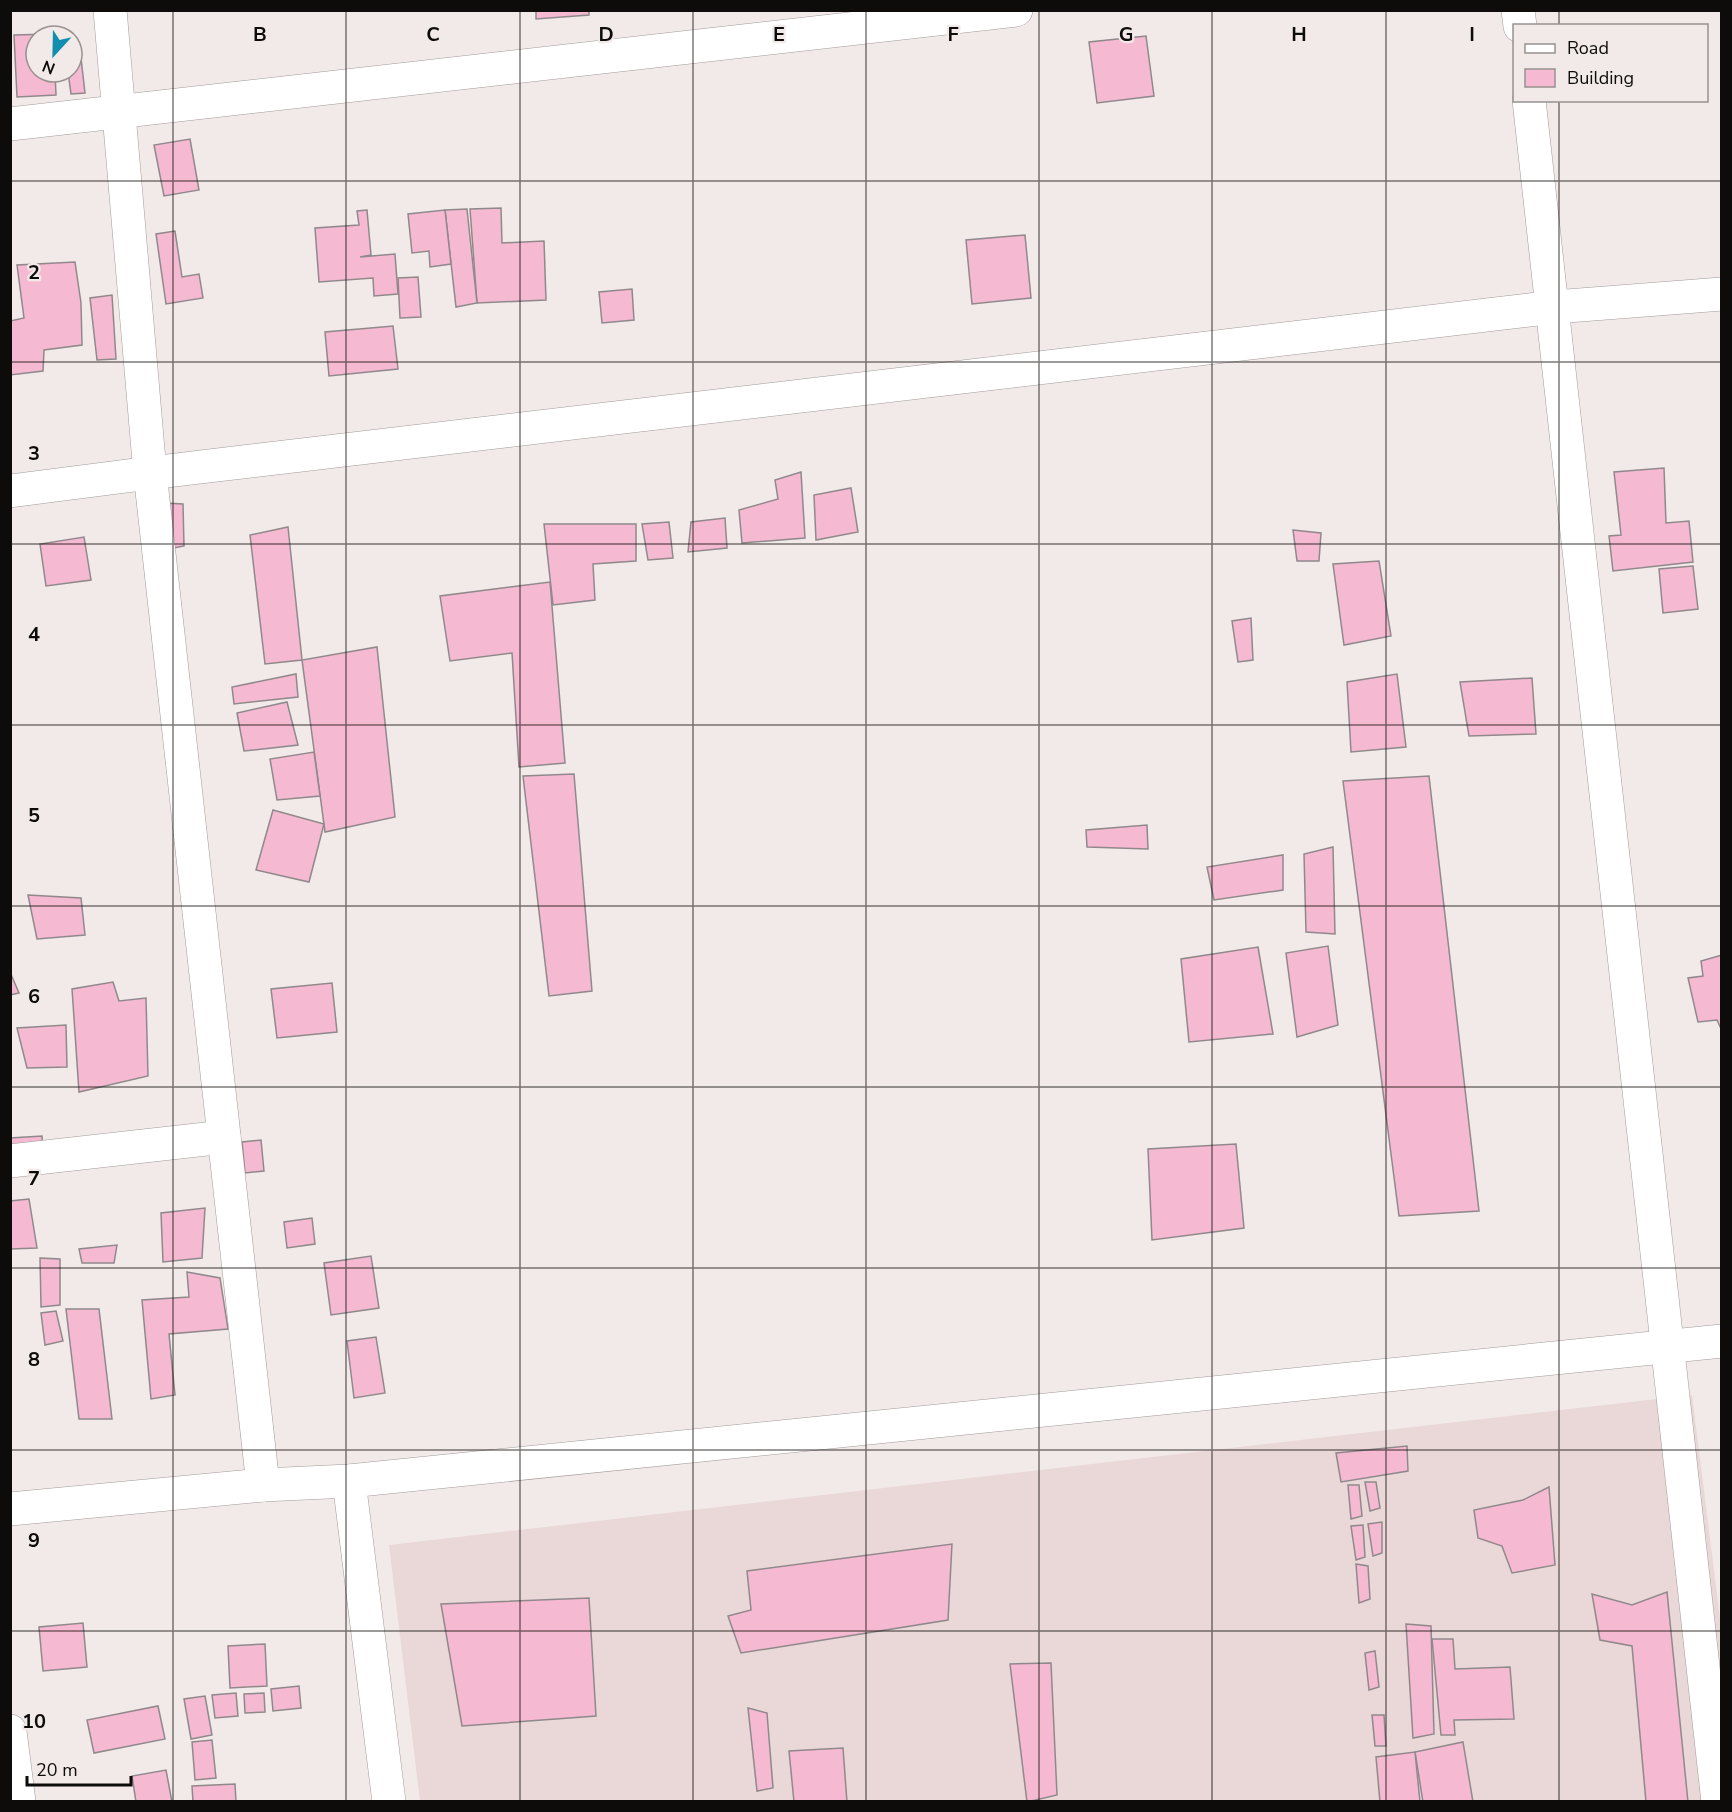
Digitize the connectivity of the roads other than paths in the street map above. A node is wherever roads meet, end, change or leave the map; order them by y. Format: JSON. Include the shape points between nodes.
{"nodes":[{"id":1,"x":110,"y":10,"type":"edge"},
{"id":2,"x":1016,"y":10,"type":"edge"},
{"id":3,"x":1529,"y":102,"type":"edge"},
{"id":4,"x":120,"y":110,"type":"junction"},
{"id":5,"x":10,"y":124,"type":"edge"},
{"id":6,"x":1722,"y":294,"type":"edge"},
{"id":7,"x":1554,"y":307,"type":"junction"},
{"id":8,"x":150,"y":472,"type":"junction"},
{"id":9,"x":10,"y":491,"type":"edge"},
{"id":10,"x":224,"y":1137,"type":"junction"},
{"id":11,"x":10,"y":1161,"type":"edge"},
{"id":12,"x":1722,"y":1341,"type":"edge"},
{"id":13,"x":1668,"y":1348,"type":"junction"},
{"id":14,"x":349,"y":1481,"type":"junction"},
{"id":15,"x":263,"y":1485,"type":"junction"},
{"id":16,"x":10,"y":1509,"type":"edge"},
{"id":17,"x":10,"y":1731,"type":"edge"},
{"id":18,"x":18,"y":1802,"type":"edge"},
{"id":19,"x":389,"y":1802,"type":"edge"},
{"id":20,"x":1718,"y":1802,"type":"edge"}],
"edges":[{"from":1,"to":4,"type":"street"},
{"from":2,"to":4,"type":"street"},
{"from":3,"to":7,"type":"street"},
{"from":4,"to":5,"type":"street"},
{"from":4,"to":8,"type":"street"},
{"from":6,"to":7,"type":"street"},
{"from":7,"to":8,"type":"street"},
{"from":7,"to":13,"type":"street"},
{"from":8,"to":9,"type":"street"},
{"from":8,"to":10,"type":"street"},
{"from":10,"to":11,"type":"street"},
{"from":10,"to":15,"type":"street"},
{"from":12,"to":13,"type":"street"},
{"from":13,"to":14,"type":"street"},
{"from":13,"to":20,"type":"street"},
{"from":14,"to":15,"type":"street"},
{"from":14,"to":19,"type":"street"},
{"from":15,"to":16,"type":"street"},
{"from":17,"to":18,"type":"street"}]}
